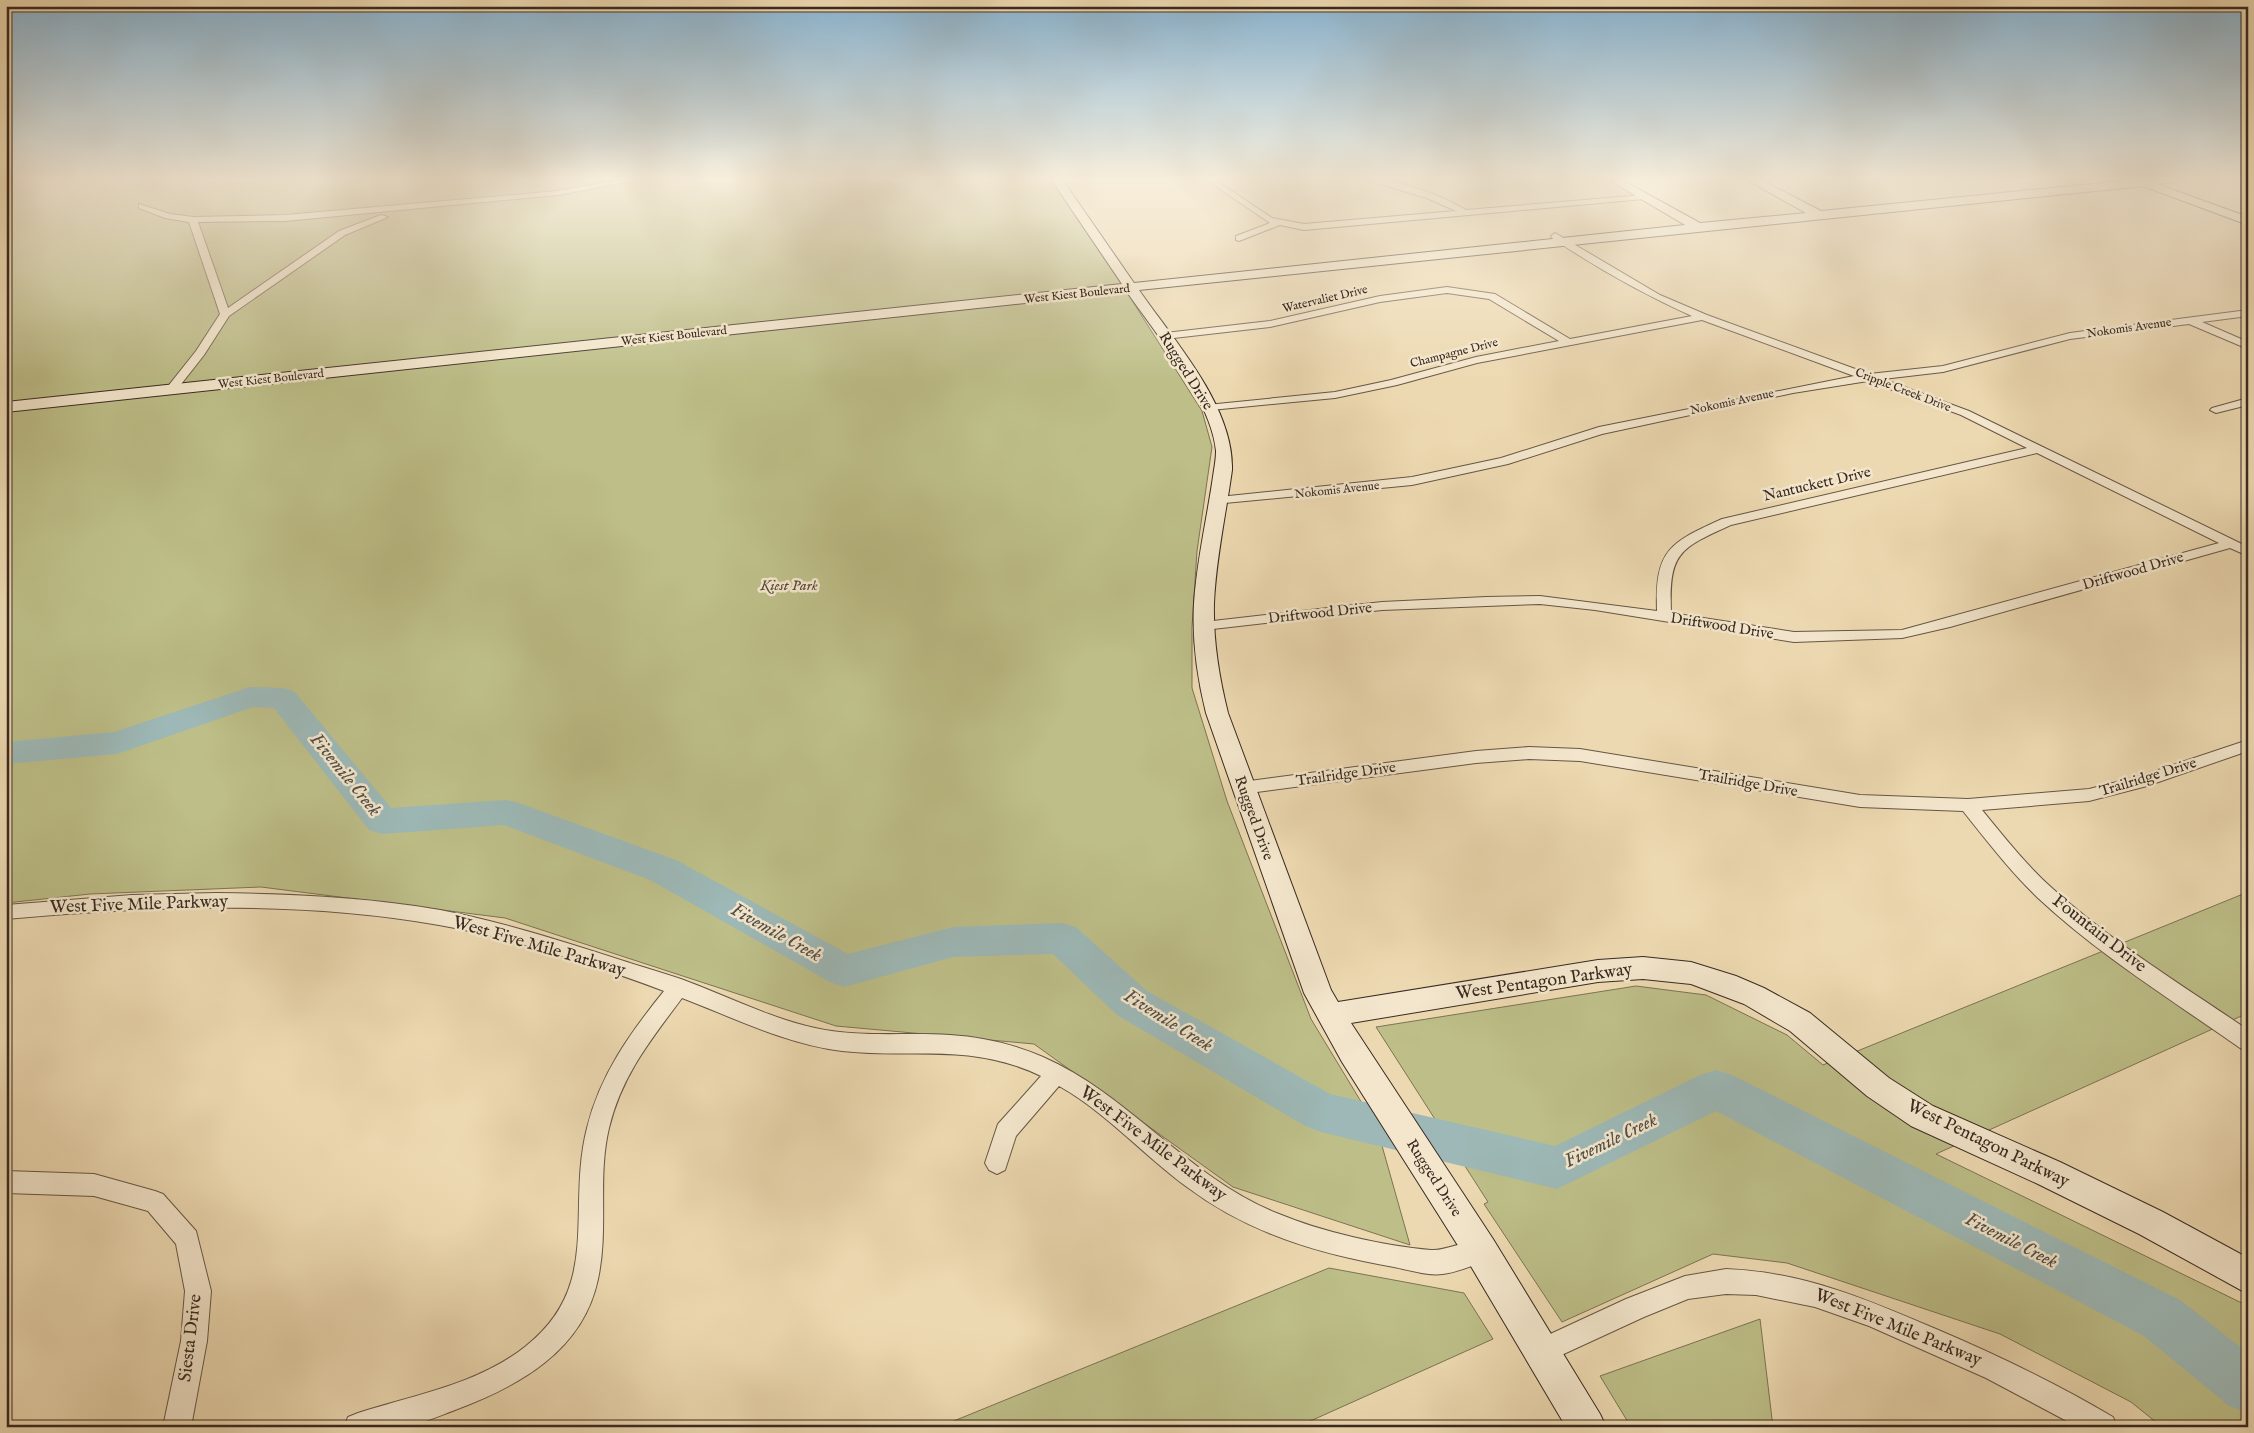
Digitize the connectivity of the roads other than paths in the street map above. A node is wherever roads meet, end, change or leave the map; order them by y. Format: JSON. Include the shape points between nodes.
{"nodes":[{"id":1,"x":202,"y":246,"type":"edge"},
{"id":2,"x":325,"y":246,"type":"edge"},
{"id":3,"x":1102,"y":246,"type":"edge"},
{"id":4,"x":1496,"y":246,"type":"edge"},
{"id":5,"x":1571,"y":246,"type":"edge"},
{"id":6,"x":1129,"y":284,"type":"junction"},
{"id":7,"x":2248,"y":313,"type":"edge"},
{"id":8,"x":225,"y":314,"type":"junction"},
{"id":9,"x":1703,"y":317,"type":"junction"},
{"id":10,"x":2189,"y":320,"type":"junction"},
{"id":11,"x":1164,"y":336,"type":"junction"},
{"id":12,"x":1568,"y":342,"type":"junction"},
{"id":13,"x":2248,"y":346,"type":"edge"},
{"id":14,"x":1872,"y":378,"type":"junction"},
{"id":15,"x":175,"y":384,"type":"junction"},
{"id":16,"x":6,"y":397,"type":"edge"},
{"id":17,"x":2248,"y":401,"type":"edge"},
{"id":18,"x":6,"y":407,"type":"edge"},
{"id":19,"x":1211,"y":408,"type":"junction"},
{"id":20,"x":2216,"y":410,"type":"dead end"},
{"id":21,"x":2039,"y":448,"type":"junction"},
{"id":22,"x":1219,"y":502,"type":"junction"},
{"id":23,"x":2231,"y":544,"type":"junction"},
{"id":24,"x":2248,"y":552,"type":"edge"},
{"id":25,"x":1664,"y":617,"type":"junction"},
{"id":26,"x":1204,"y":626,"type":"junction"},
{"id":27,"x":2248,"y":745,"type":"edge"},
{"id":28,"x":1242,"y":788,"type":"junction"},
{"id":29,"x":1968,"y":805,"type":"junction"},
{"id":30,"x":6,"y":912,"type":"edge"},
{"id":31,"x":679,"y":987,"type":"junction"},
{"id":32,"x":1330,"y":1015,"type":"junction"},
{"id":33,"x":2248,"y":1042,"type":"edge"},
{"id":34,"x":1057,"y":1073,"type":"junction"},
{"id":35,"x":997,"y":1163,"type":"dead end"},
{"id":36,"x":6,"y":1182,"type":"edge"},
{"id":37,"x":1481,"y":1251,"type":"junction"},
{"id":38,"x":2248,"y":1277,"type":"edge"},
{"id":39,"x":1542,"y":1351,"type":"junction"},
{"id":40,"x":177,"y":1427,"type":"edge"},
{"id":41,"x":358,"y":1427,"type":"edge"},
{"id":42,"x":1587,"y":1427,"type":"edge"},
{"id":43,"x":2103,"y":1427,"type":"edge"}],
"edges":[{"from":1,"to":8,"type":"street"},
{"from":2,"to":8,"type":"street"},
{"from":3,"to":6,"type":"main road","name":"Rugged Drive"},
{"from":4,"to":6,"type":"main road","name":"West Kiest Boulevard"},
{"from":5,"to":9,"type":"street","name":"Cripple Creek Drive","via":[[1657,297]]},
{"from":6,"to":11,"type":"main road","name":"Rugged Drive"},
{"from":6,"to":15,"type":"main road","name":"West Kiest Boulevard"},
{"from":7,"to":10,"type":"street","name":"Nokomis Avenue"},
{"from":8,"to":15,"type":"street"},
{"from":9,"to":12,"type":"street","name":"Champagne Drive"},
{"from":9,"to":14,"type":"street","name":"Cripple Creek Drive"},
{"from":10,"to":13,"type":"street"},
{"from":10,"to":14,"type":"street","name":"Nokomis Avenue","via":[[2070,336],[1970,364]]},
{"from":11,"to":12,"type":"street","name":"Watervaliet Drive","via":[[1270,324],[1380,299],[1447,290],[1492,296]]},
{"from":11,"to":19,"type":"main road","name":"Rugged Drive"},
{"from":12,"to":19,"type":"street","name":"Champagne Drive","via":[[1476,360],[1335,395]]},
{"from":14,"to":21,"type":"street","name":"Cripple Creek Drive","via":[[1965,413]]},
{"from":14,"to":22,"type":"street","name":"Nokomis Avenue","via":[[1815,385],[1599,431],[1504,461],[1412,481]]},
{"from":15,"to":16,"type":"main road","name":"West Kiest Boulevard"},
{"from":15,"to":18,"type":"main road","name":"West Kiest Boulevard"},
{"from":17,"to":20,"type":"street"},
{"from":19,"to":22,"type":"main road","name":"Rugged Drive","via":[[1224,451]]},
{"from":21,"to":23,"type":"street","name":"Cripple Creek Drive"},
{"from":21,"to":25,"type":"street","name":"Nantuckett Drive","via":[[1727,522],[1700,534],[1671,556],[1664,574]]},
{"from":22,"to":26,"type":"main road","name":"Rugged Drive","via":[[1205,589]]},
{"from":23,"to":24,"type":"street","name":"Cripple Creek Drive"},
{"from":23,"to":25,"type":"street","name":"Driftwood Drive","via":[[1902,634],[1794,637]]},
{"from":25,"to":26,"type":"street","name":"Driftwood Drive","via":[[1540,600],[1486,601],[1382,606]]},
{"from":26,"to":28,"type":"main road","name":"Rugged Drive","via":[[1214,701]]},
{"from":27,"to":29,"type":"street","name":"Trailridge Drive","via":[[2141,782],[2089,795]]},
{"from":28,"to":29,"type":"street","name":"Trailridge Drive","via":[[1476,757],[1580,754],[1823,796],[1925,805]]},
{"from":28,"to":32,"type":"main road","name":"Rugged Drive","via":[[1318,993]]},
{"from":29,"to":33,"type":"street","name":"Fountain Drive","via":[[2003,849],[2045,893],[2107,943]]},
{"from":30,"to":31,"type":"street","name":"West Five Mile Parkway","via":[[212,900],[384,910],[468,924]]},
{"from":31,"to":34,"type":"street","name":"West Five Mile Parkway","via":[[787,1029],[831,1040],[992,1048],[1020,1056]]},
{"from":31,"to":41,"type":"street","via":[[625,1059],[599,1128],[590,1181],[591,1255],[584,1291],[568,1321],[536,1355],[488,1384]]},
{"from":32,"to":37,"type":"main road","name":"Rugged Drive"},
{"from":32,"to":38,"type":"main road","name":"West Pentagon Parkway","via":[[1598,971],[1643,968],[1691,973],[1754,996],[1800,1022],[1878,1087],[1922,1116],[2151,1223]]},
{"from":34,"to":35,"type":"street","via":[[1006,1131]]},
{"from":34,"to":37,"type":"street","name":"West Five Mile Parkway","via":[[1094,1098],[1212,1192],[1252,1215],[1361,1250],[1424,1261],[1445,1262]]},
{"from":36,"to":40,"type":"street","name":"Siesta Drive","via":[[94,1185],[155,1202],[187,1239],[198,1291],[194,1340]]},
{"from":37,"to":39,"type":"main road","name":"Rugged Drive"},
{"from":39,"to":42,"type":"main road","name":"Rugged Drive"},
{"from":39,"to":43,"type":"street","name":"West Five Mile Parkway","via":[[1650,1301],[1694,1285],[1747,1282],[1799,1289],[1847,1304],[2008,1373]]}]}
